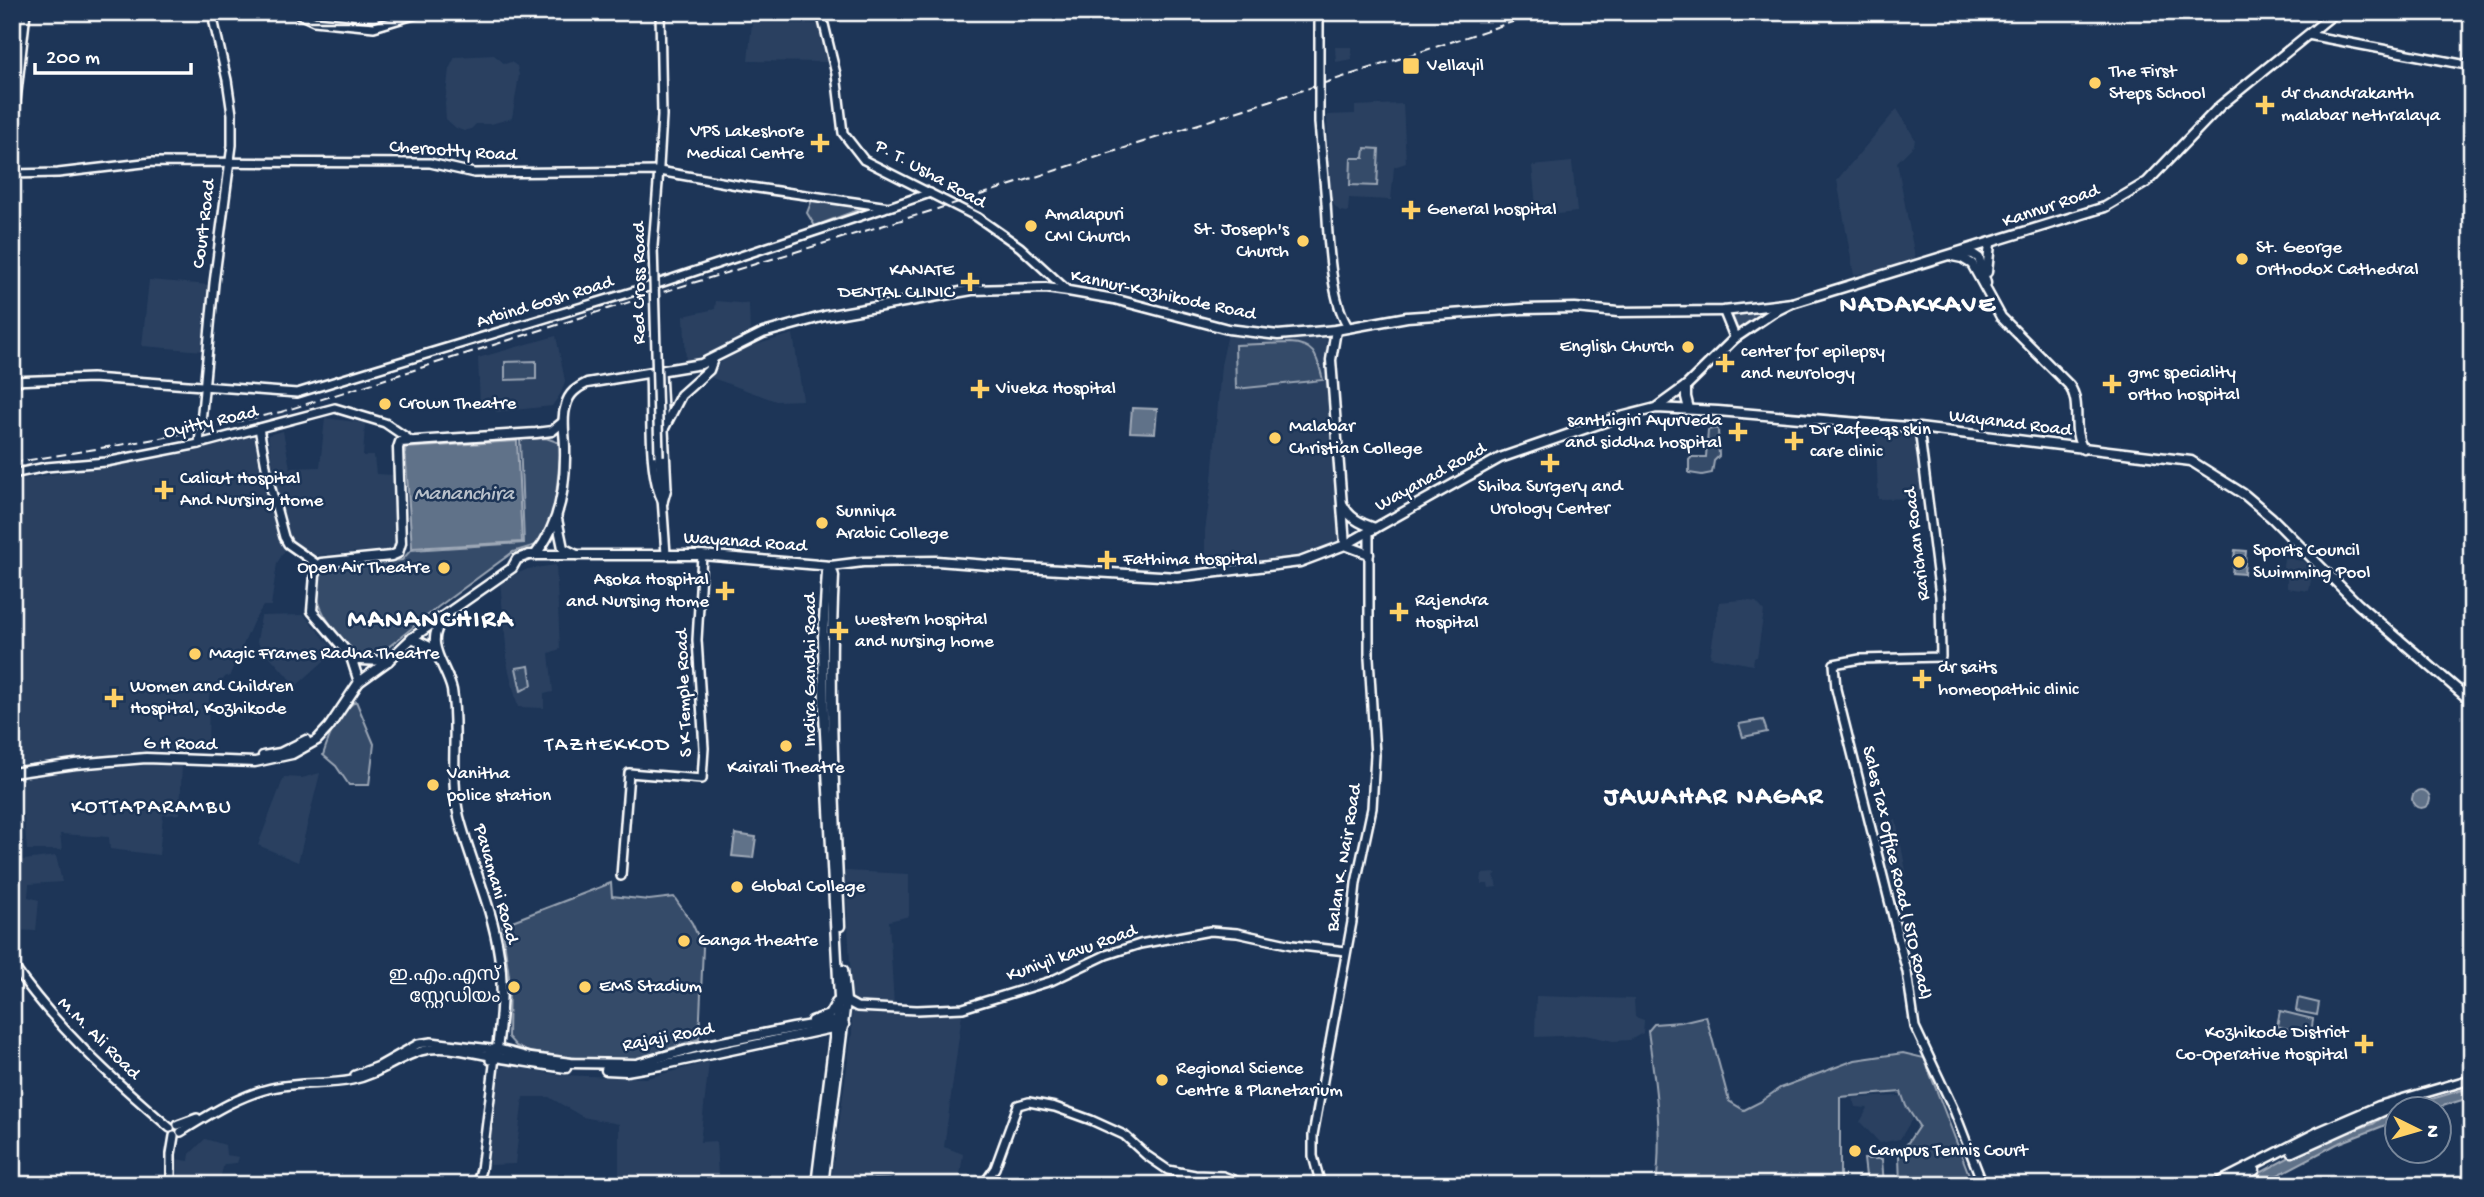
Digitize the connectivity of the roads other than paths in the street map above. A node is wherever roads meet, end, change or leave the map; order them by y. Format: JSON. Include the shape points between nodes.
{"nodes":[{"id":1,"x":26,"y":12,"type":"edge"},
{"id":2,"x":217,"y":12,"type":"edge"},
{"id":3,"x":296,"y":12,"type":"edge"},
{"id":4,"x":424,"y":12,"type":"edge"},
{"id":5,"x":660,"y":12,"type":"edge"},
{"id":6,"x":821,"y":12,"type":"edge"},
{"id":7,"x":1319,"y":12,"type":"edge"},
{"id":8,"x":2336,"y":12,"type":"edge"},
{"id":9,"x":2308,"y":35,"type":"junction"},
{"id":10,"x":2472,"y":66,"type":"edge"},
{"id":11,"x":12,"y":136,"type":"edge"},
{"id":12,"x":229,"y":163,"type":"junction"},
{"id":13,"x":659,"y":171,"type":"junction"},
{"id":14,"x":12,"y":174,"type":"edge"},
{"id":15,"x":930,"y":193,"type":"junction"},
{"id":16,"x":889,"y":207,"type":"junction"},
{"id":17,"x":1990,"y":244,"type":"junction"},
{"id":18,"x":1955,"y":254,"type":"junction"},
{"id":19,"x":1987,"y":289,"type":"junction"},
{"id":20,"x":1068,"y":291,"type":"junction"},
{"id":21,"x":1792,"y":303,"type":"junction"},
{"id":22,"x":1724,"y":311,"type":"junction"},
{"id":23,"x":1341,"y":313,"type":"junction"},
{"id":24,"x":1349,"y":328,"type":"junction"},
{"id":25,"x":1336,"y":330,"type":"junction"},
{"id":26,"x":1735,"y":338,"type":"junction"},
{"id":27,"x":713,"y":359,"type":"junction"},
{"id":28,"x":661,"y":371,"type":"junction"},
{"id":29,"x":650,"y":374,"type":"junction"},
{"id":30,"x":12,"y":381,"type":"edge"},
{"id":31,"x":1686,"y":386,"type":"junction"},
{"id":32,"x":204,"y":387,"type":"junction"},
{"id":33,"x":1656,"y":408,"type":"junction"},
{"id":34,"x":1689,"y":409,"type":"junction"},
{"id":35,"x":564,"y":422,"type":"junction"},
{"id":36,"x":259,"y":428,"type":"junction"},
{"id":37,"x":1919,"y":428,"type":"junction"},
{"id":38,"x":663,"y":430,"type":"junction"},
{"id":39,"x":536,"y":433,"type":"junction"},
{"id":40,"x":2076,"y":436,"type":"junction"},
{"id":41,"x":410,"y":440,"type":"junction"},
{"id":42,"x":199,"y":444,"type":"junction"},
{"id":43,"x":2063,"y":447,"type":"junction"},
{"id":44,"x":565,"y":448,"type":"junction"},
{"id":45,"x":2082,"y":449,"type":"junction"},
{"id":46,"x":12,"y":474,"type":"edge"},
{"id":47,"x":663,"y":502,"type":"junction"},
{"id":48,"x":1342,"y":502,"type":"junction"},
{"id":49,"x":557,"y":519,"type":"junction"},
{"id":50,"x":1372,"y":530,"type":"junction"},
{"id":51,"x":1345,"y":545,"type":"junction"},
{"id":52,"x":666,"y":554,"type":"junction"},
{"id":53,"x":1369,"y":554,"type":"junction"},
{"id":54,"x":535,"y":555,"type":"junction"},
{"id":55,"x":702,"y":555,"type":"junction"},
{"id":56,"x":578,"y":556,"type":"junction"},
{"id":57,"x":318,"y":565,"type":"junction"},
{"id":58,"x":831,"y":566,"type":"junction"},
{"id":59,"x":448,"y":614,"type":"junction"},
{"id":60,"x":412,"y":638,"type":"junction"},
{"id":61,"x":437,"y":655,"type":"junction"},
{"id":62,"x":351,"y":657,"type":"junction"},
{"id":63,"x":1941,"y":657,"type":"joint"},
{"id":64,"x":388,"y":661,"type":"junction"},
{"id":65,"x":359,"y":682,"type":"junction"},
{"id":66,"x":2472,"y":702,"type":"edge"},
{"id":67,"x":12,"y":771,"type":"edge"},
{"id":68,"x":621,"y":876,"type":"dead end"},
{"id":69,"x":1346,"y":951,"type":"junction"},
{"id":70,"x":12,"y":964,"type":"edge"},
{"id":71,"x":843,"y":999,"type":"junction"},
{"id":72,"x":838,"y":1025,"type":"junction"},
{"id":73,"x":793,"y":1032,"type":"junction"},
{"id":74,"x":493,"y":1053,"type":"junction"},
{"id":75,"x":831,"y":1058,"type":"junction"},
{"id":76,"x":2472,"y":1081,"type":"edge"},
{"id":77,"x":176,"y":1130,"type":"junction"},
{"id":78,"x":823,"y":1184,"type":"edge"},
{"id":79,"x":171,"y":1185,"type":"edge"},
{"id":80,"x":476,"y":1185,"type":"edge"},
{"id":81,"x":816,"y":1185,"type":"edge"},
{"id":82,"x":888,"y":1185,"type":"edge"},
{"id":83,"x":983,"y":1185,"type":"edge"},
{"id":84,"x":1247,"y":1185,"type":"edge"},
{"id":85,"x":1321,"y":1185,"type":"edge"},
{"id":86,"x":1983,"y":1185,"type":"edge"},
{"id":87,"x":2214,"y":1185,"type":"edge"},
{"id":88,"x":2230,"y":1185,"type":"edge"}],
"edges":[{"from":1,"to":11,"type":"main road"},
{"from":2,"to":12,"type":"main road","name":"Court Road","via":[[214,23],[232,114]]},
{"from":3,"to":4,"type":"main road","via":[[314,21],[374,27]]},
{"from":5,"to":13,"type":"main road","name":"Red Cross Road"},
{"from":6,"to":15,"type":"main road","name":"P. T. Usha Road","via":[[836,74],[843,133],[864,160]]},
{"from":7,"to":23,"type":"main road","bridge":true,"via":[[1319,123],[1330,253]]},
{"from":8,"to":9,"type":"main road","name":"Kannur Road"},
{"from":9,"to":10,"type":"main road"},
{"from":9,"to":17,"type":"main road","name":"Kannur Road","via":[[2220,106],[2147,183],[2105,207]]},
{"from":12,"to":13,"type":"main road","name":"Cherootty Road","via":[[430,163],[474,173]]},
{"from":12,"to":14,"type":"main road","name":"Cherootty Road","via":[[152,162]]},
{"from":12,"to":32,"type":"main road","name":"Court Road"},
{"from":13,"to":16,"type":"main road","name":"Cherootty Road"},
{"from":13,"to":47,"type":"main road","name":"Red Cross Road","bridge":true,"via":[[653,246]]},
{"from":15,"to":16,"type":"main road","name":"Cherootty Road"},
{"from":15,"to":20,"type":"main road","name":"P. T. Usha Road","via":[[1020,247]]},
{"from":16,"to":32,"type":"main road","name":"Arbind Gosh Road","via":[[645,288],[297,393]]},
{"from":17,"to":18,"type":"main road","name":"Kannur Road"},
{"from":17,"to":19,"type":"main road"},
{"from":18,"to":19,"type":"main road","via":[[1979,258]]},
{"from":18,"to":21,"type":"main road","name":"Kannur Road"},
{"from":19,"to":40,"type":"main road","via":[[2001,317],[2075,394]]},
{"from":20,"to":25,"type":"main road","name":"Kannur-Kozhikode Road","via":[[1228,329],[1278,335]]},
{"from":20,"to":27,"type":"main road","name":"Kannur-Kozhikode Road","via":[[972,290],[825,316],[763,333]]},
{"from":21,"to":22,"type":"main road","name":"Kannur-Kozhikode Road"},
{"from":21,"to":26,"type":"main road"},
{"from":22,"to":24,"type":"main road","name":"Kannur-Kozhikode Road","via":[[1522,309],[1407,317]]},
{"from":22,"to":26,"type":"main road"},
{"from":23,"to":24,"type":"main road"},
{"from":23,"to":25,"type":"main road"},
{"from":24,"to":25,"type":"main road","name":"Kannur-Kozhikode Road"},
{"from":25,"to":48,"type":"main road","via":[[1331,360]]},
{"from":26,"to":31,"type":"main road"},
{"from":27,"to":28,"type":"main road","name":"Kannur-Kozhikode Road"},
{"from":27,"to":38,"type":"main road","via":[[709,370],[681,395]]},
{"from":28,"to":29,"type":"main road","name":"Kannur-Kozhikode Road"},
{"from":28,"to":38,"type":"main road"},
{"from":29,"to":35,"type":"main road","name":"Kannur-Kozhikode Road","via":[[587,383],[574,391],[566,404]]},
{"from":29,"to":47,"type":"main road","via":[[654,456]]},
{"from":30,"to":32,"type":"main road","name":"Arbind Gosh Road","via":[[92,378]]},
{"from":31,"to":33,"type":"main road"},
{"from":31,"to":34,"type":"main road"},
{"from":32,"to":42,"type":"main road","name":"Court Road"},
{"from":33,"to":34,"type":"main road","name":"Wayanad Road"},
{"from":33,"to":50,"type":"main road","name":"Wayanad Road","via":[[1500,458]]},
{"from":34,"to":37,"type":"main road","name":"Wayanad Road"},
{"from":35,"to":39,"type":"main road"},
{"from":35,"to":44,"type":"main road"},
{"from":36,"to":41,"type":"main road","name":"Oyitty Road","via":[[335,408],[385,423]]},
{"from":36,"to":42,"type":"main road","name":"Oyitty Road"},
{"from":36,"to":57,"type":"main road","via":[[284,537]]},
{"from":37,"to":43,"type":"main road","name":"Wayanad Road"},
{"from":37,"to":63,"type":"main road","name":"Rarichan Road","via":[[1940,596]]},
{"from":38,"to":47,"type":"main road","via":[[667,488]]},
{"from":39,"to":41,"type":"main road"},
{"from":39,"to":44,"type":"main road","via":[[555,438]]},
{"from":40,"to":43,"type":"main road"},
{"from":40,"to":45,"type":"main road"},
{"from":41,"to":57,"type":"main road","via":[[398,445],[398,553]]},
{"from":42,"to":46,"type":"main road","name":"Oyitty Road"},
{"from":43,"to":45,"type":"main road","name":"Wayanad Road"},
{"from":44,"to":49,"type":"main road"},
{"from":45,"to":66,"type":"main road","name":"Wayanad Road","via":[[2191,461],[2245,495],[2358,604]]},
{"from":47,"to":52,"type":"main road","name":"Red Cross Road"},
{"from":48,"to":50,"type":"main road","via":[[1346,512]]},
{"from":48,"to":51,"type":"main road"},
{"from":49,"to":54,"type":"main road"},
{"from":49,"to":56,"type":"main road","via":[[563,548]]},
{"from":50,"to":51,"type":"main road","name":"Wayanad Road"},
{"from":50,"to":53,"type":"main road","name":"Balan K. Nair Road"},
{"from":51,"to":53,"type":"main road"},
{"from":51,"to":58,"type":"main road","name":"Wayanad Road","via":[[1300,562],[1177,577],[937,561]]},
{"from":52,"to":55,"type":"main road","name":"Wayanad Road"},
{"from":52,"to":56,"type":"main road","name":"Wayanad Road"},
{"from":53,"to":69,"type":"main road","name":"Balan K. Nair Road","via":[[1375,755],[1372,808]]},
{"from":54,"to":56,"type":"main road","name":"Wayanad Road"},
{"from":54,"to":59,"type":"main road","via":[[517,559],[512,568]]},
{"from":55,"to":58,"type":"main road","name":"Wayanad Road"},
{"from":55,"to":68,"type":"main road","name":"S K Temple Road","via":[[697,640],[702,779],[629,773]]},
{"from":57,"to":62,"type":"main road","via":[[312,611]]},
{"from":58,"to":71,"type":"main road","name":"Indira Gandhi Road","via":[[823,637]]},
{"from":59,"to":60,"type":"main road"},
{"from":59,"to":61,"type":"main road","via":[[436,633]]},
{"from":60,"to":61,"type":"main road"},
{"from":60,"to":64,"type":"main road"},
{"from":61,"to":74,"type":"main road","name":"Pavamani Road","via":[[452,693],[459,816],[495,925],[500,958],[502,1011]]},
{"from":62,"to":64,"type":"main road"},
{"from":62,"to":65,"type":"main road"},
{"from":63,"to":86,"type":"main road","name":"Sales Tax Office Road ( STO Road)","via":[[1834,664],[1836,689],[1907,972],[1915,1027]]},
{"from":64,"to":65,"type":"main road"},
{"from":65,"to":67,"type":"main road","name":"G H Road","via":[[333,718],[311,737],[280,752],[259,757],[143,754]]},
{"from":69,"to":71,"type":"main road","name":"Kuniyil kavu Road","via":[[1210,931],[1140,944],[1051,981],[963,1008],[858,1007]]},
{"from":69,"to":85,"type":"main road","name":"Balan K. Nair Road","via":[[1313,1135]]},
{"from":70,"to":77,"type":"main road","name":"M.M. Ali Road","via":[[72,1039]]},
{"from":71,"to":72,"type":"main road","name":"Indira Gandhi Road"},
{"from":71,"to":73,"type":"main road","via":[[829,1015]]},
{"from":72,"to":73,"type":"main road","name":"Rajaji Road"},
{"from":72,"to":75,"type":"main road","name":"Indira Gandhi Road"},
{"from":72,"to":78,"type":"main road","name":"Indira Gandhi Road"},
{"from":73,"to":74,"type":"main road","name":"Rajaji Road","via":[[702,1046],[636,1064],[571,1063]]},
{"from":73,"to":75,"type":"main road","via":[[826,1035]]},
{"from":74,"to":77,"type":"main road","via":[[431,1042],[418,1044],[361,1075],[251,1091]]},
{"from":74,"to":80,"type":"main road"},
{"from":75,"to":81,"type":"main road","name":"Indira Gandhi Road"},
{"from":76,"to":87,"type":"main road","via":[[2370,1110]]},
{"from":76,"to":88,"type":"main road","via":[[2404,1102],[2330,1133]]},
{"from":77,"to":79,"type":"main road"},
{"from":78,"to":82,"type":"main road"},
{"from":83,"to":84,"type":"main road","via":[[995,1168],[1018,1105],[1029,1102],[1055,1107],[1124,1135],[1168,1170]]}]}
